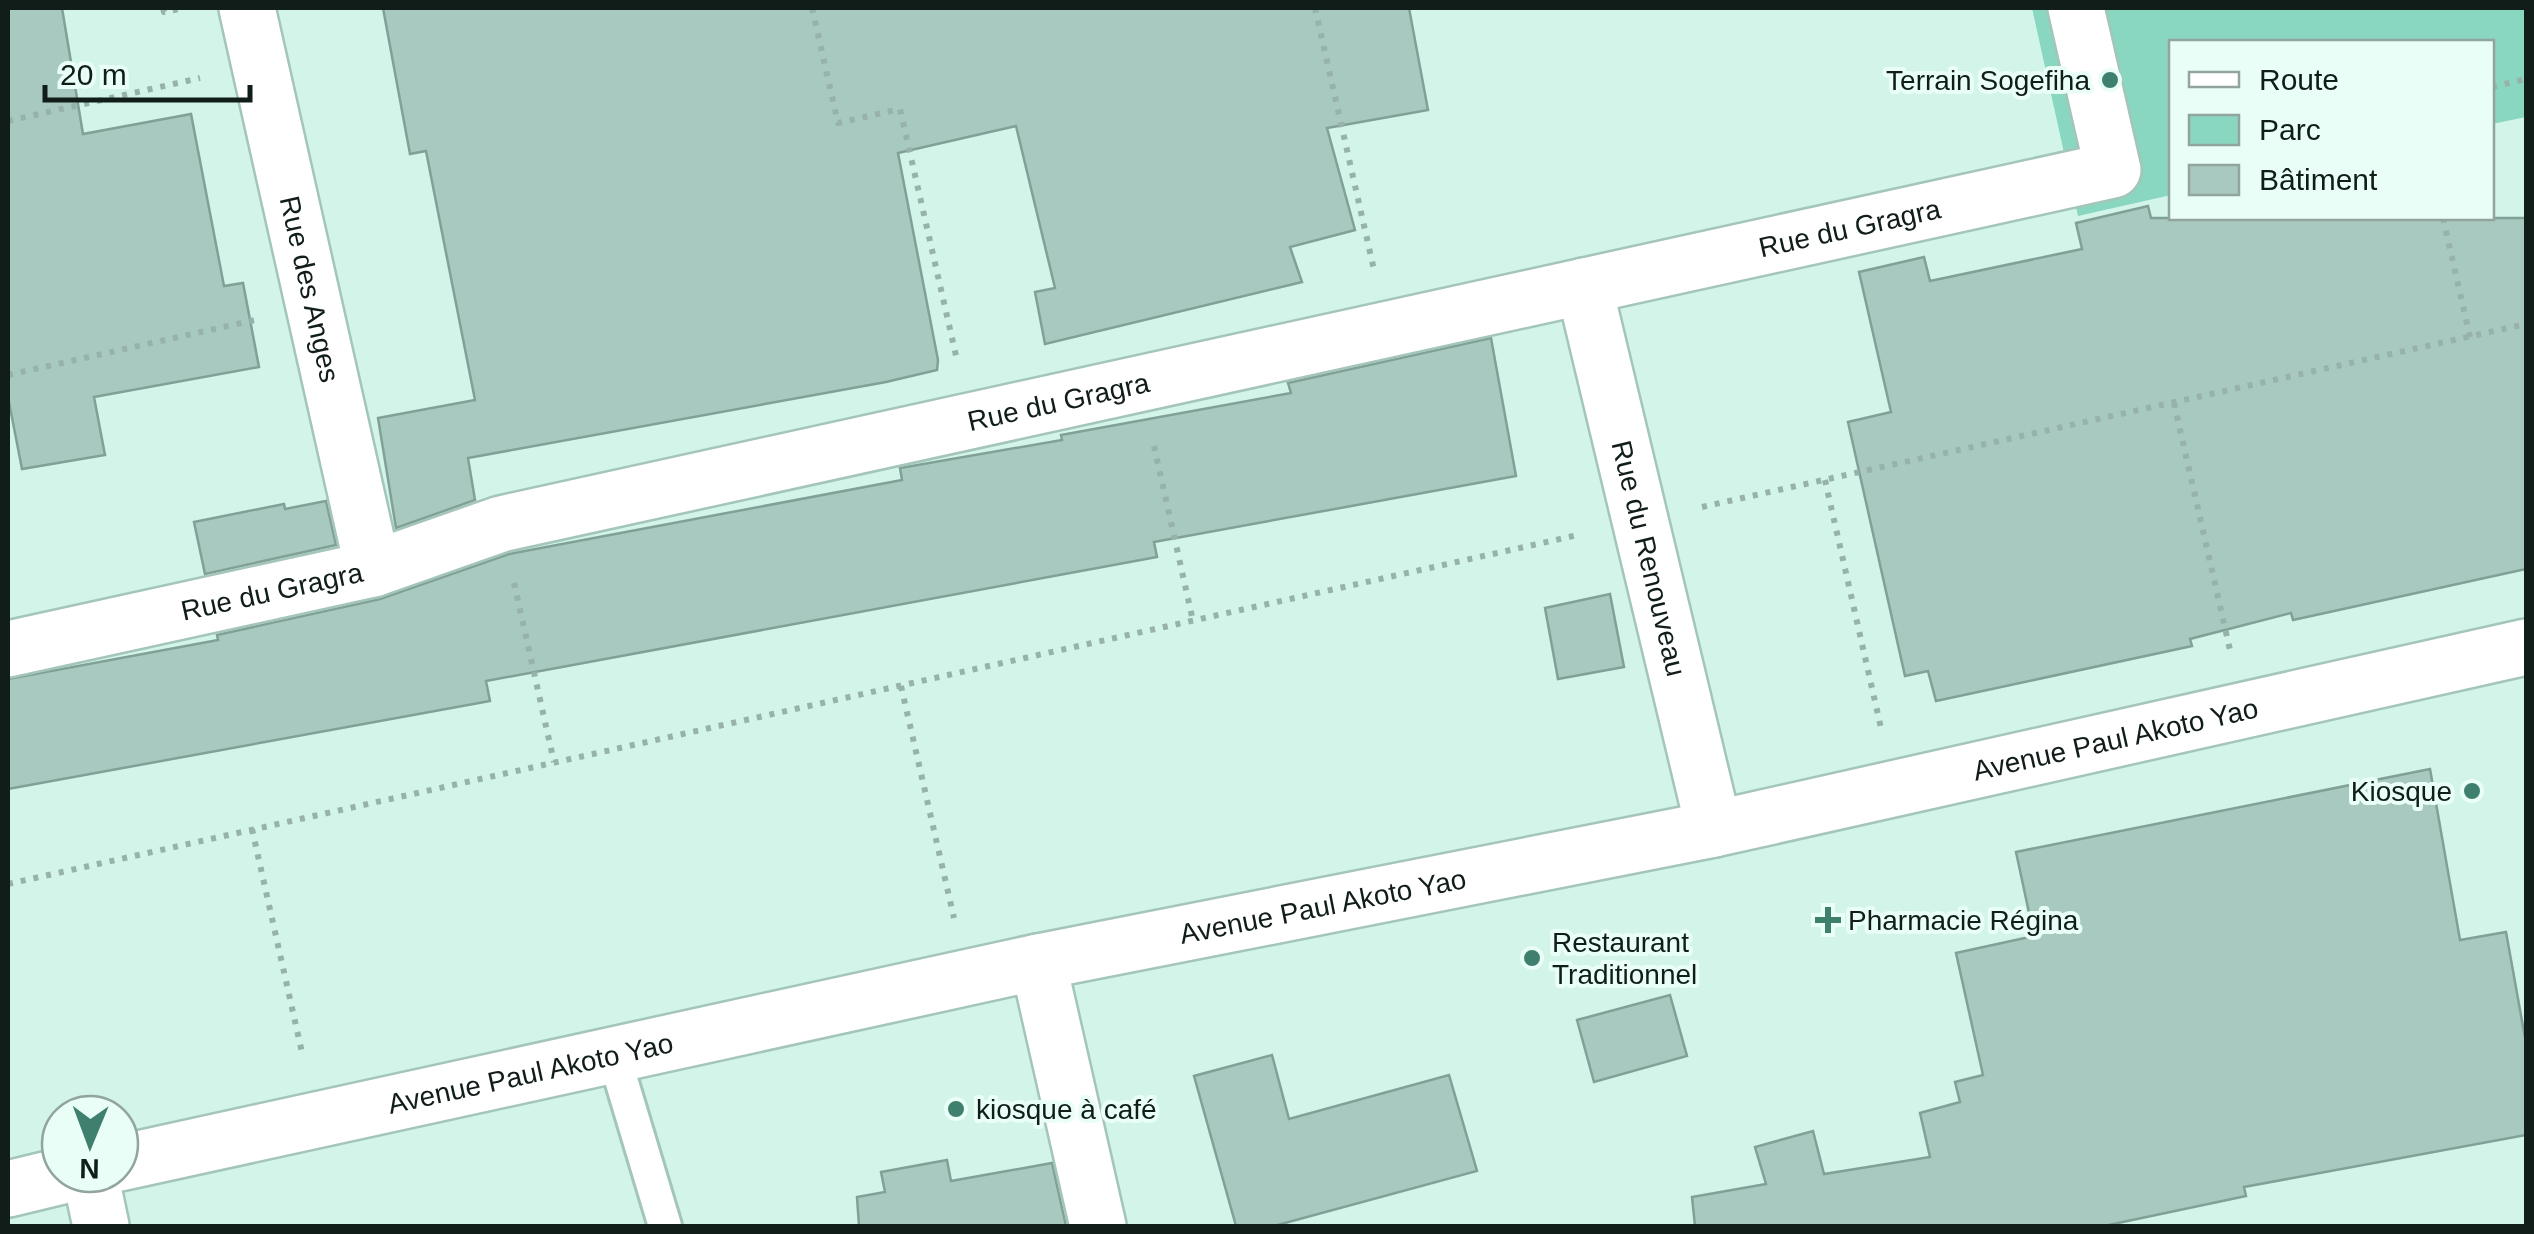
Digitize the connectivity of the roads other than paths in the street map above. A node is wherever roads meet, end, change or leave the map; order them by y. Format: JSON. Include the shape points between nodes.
{"nodes":[{"id":1,"x":247,"y":8,"type":"edge"},
{"id":2,"x":2076,"y":8,"type":"edge"},
{"id":3,"x":1584,"y":286,"type":"junction"},
{"id":4,"x":373,"y":569,"type":"junction"},
{"id":5,"x":2526,"y":647,"type":"edge"},
{"id":6,"x":8,"y":649,"type":"edge"},
{"id":7,"x":1714,"y":828,"type":"junction"},
{"id":8,"x":1038,"y":962,"type":"junction"},
{"id":9,"x":614,"y":1056,"type":"junction"},
{"id":10,"x":140,"y":1159,"type":"edge"},
{"id":11,"x":40,"y":1181,"type":"edge"},
{"id":12,"x":8,"y":1189,"type":"edge"},
{"id":13,"x":95,"y":1194,"type":"edge"},
{"id":14,"x":102,"y":1226,"type":"edge"},
{"id":15,"x":665,"y":1226,"type":"edge"},
{"id":16,"x":1098,"y":1226,"type":"edge"}],
"edges":[{"from":1,"to":4,"type":"street","name":"Rue des Anges"},
{"from":2,"to":3,"type":"street","name":"Rue du Gragra","via":[[2113,170]]},
{"from":3,"to":4,"type":"street","name":"Rue du Gragra","via":[[501,524]]},
{"from":3,"to":7,"type":"street","name":"Rue du Renouveau"},
{"from":4,"to":6,"type":"street","name":"Rue du Gragra"},
{"from":5,"to":7,"type":"street","name":"Avenue Paul Akoto Yao"},
{"from":7,"to":8,"type":"street","name":"Avenue Paul Akoto Yao"},
{"from":8,"to":9,"type":"street","name":"Avenue Paul Akoto Yao"},
{"from":8,"to":16,"type":"street"},
{"from":9,"to":10,"type":"street","name":"Avenue Paul Akoto Yao"},
{"from":9,"to":15,"type":"lane"},
{"from":11,"to":12,"type":"street"},
{"from":13,"to":14,"type":"street"}]}
